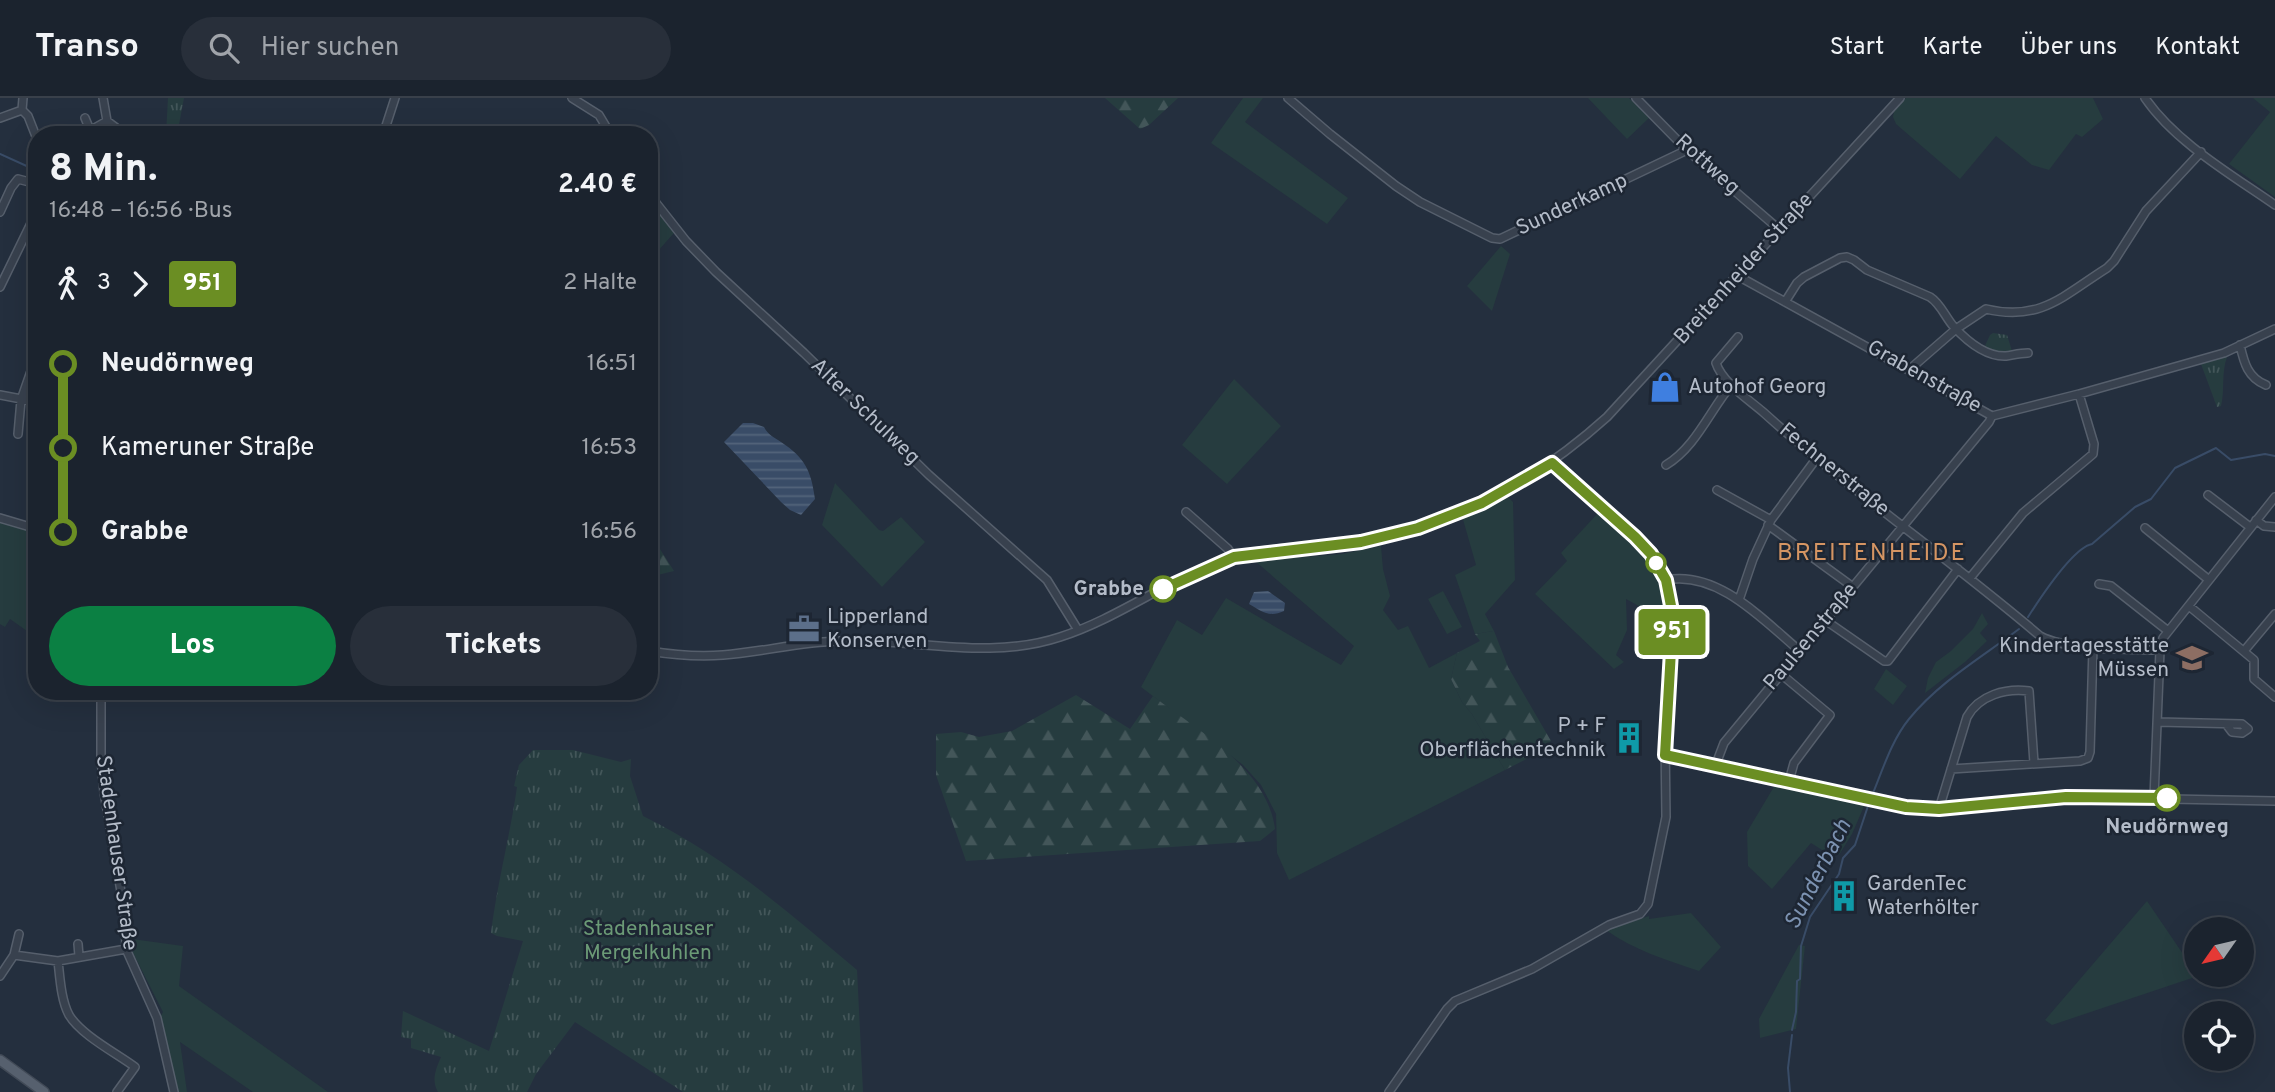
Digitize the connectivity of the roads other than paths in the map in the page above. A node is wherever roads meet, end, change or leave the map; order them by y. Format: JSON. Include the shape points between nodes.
{"nodes":[{"id":1,"x":23,"y":98,"type":"edge"},
{"id":2,"x":103,"y":98,"type":"edge"},
{"id":3,"x":396,"y":98,"type":"edge"},
{"id":4,"x":572,"y":98,"type":"edge"},
{"id":5,"x":1288,"y":98,"type":"edge"},
{"id":6,"x":1636,"y":98,"type":"edge"},
{"id":7,"x":1900,"y":98,"type":"edge"},
{"id":8,"x":2145,"y":98,"type":"edge"},
{"id":9,"x":23,"y":110,"type":"junction"},
{"id":10,"x":0,"y":118,"type":"edge"},
{"id":11,"x":85,"y":118,"type":"dead end"},
{"id":12,"x":107,"y":121,"type":"junction"},
{"id":13,"x":32,"y":126,"type":"edge"},
{"id":14,"x":88,"y":126,"type":"edge"},
{"id":15,"x":98,"y":126,"type":"edge"},
{"id":16,"x":114,"y":126,"type":"edge"},
{"id":17,"x":386,"y":126,"type":"edge"},
{"id":18,"x":605,"y":126,"type":"edge"},
{"id":19,"x":1688,"y":150,"type":"junction"},
{"id":20,"x":2201,"y":152,"type":"junction"},
{"id":21,"x":28,"y":181,"type":"edge"},
{"id":22,"x":658,"y":205,"type":"edge"},
{"id":23,"x":2275,"y":205,"type":"edge"},
{"id":24,"x":0,"y":212,"type":"edge"},
{"id":25,"x":28,"y":229,"type":"edge"},
{"id":26,"x":1780,"y":230,"type":"junction"},
{"id":27,"x":1738,"y":276,"type":"junction"},
{"id":28,"x":0,"y":287,"type":"edge"},
{"id":29,"x":1785,"y":302,"type":"junction"},
{"id":30,"x":1956,"y":329,"type":"junction"},
{"id":31,"x":2275,"y":329,"type":"edge"},
{"id":32,"x":1738,"y":337,"type":"dead end"},
{"id":33,"x":2240,"y":345,"type":"junction"},
{"id":34,"x":2028,"y":353,"type":"dead end"},
{"id":35,"x":1910,"y":369,"type":"junction"},
{"id":36,"x":28,"y":380,"type":"edge"},
{"id":37,"x":1732,"y":384,"type":"junction"},
{"id":38,"x":2266,"y":385,"type":"dead end"},
{"id":39,"x":2079,"y":394,"type":"junction"},
{"id":40,"x":0,"y":395,"type":"edge"},
{"id":41,"x":21,"y":400,"type":"junction"},
{"id":42,"x":28,"y":401,"type":"edge"},
{"id":43,"x":1992,"y":415,"type":"junction"},
{"id":44,"x":18,"y":434,"type":"dead end"},
{"id":45,"x":1815,"y":459,"type":"junction"},
{"id":46,"x":1552,"y":463,"type":"junction"},
{"id":47,"x":1666,"y":465,"type":"dead end"},
{"id":48,"x":1717,"y":490,"type":"dead end"},
{"id":49,"x":2208,"y":495,"type":"dead end"},
{"id":50,"x":2275,"y":497,"type":"edge"},
{"id":51,"x":1186,"y":512,"type":"dead end"},
{"id":52,"x":0,"y":518,"type":"edge"},
{"id":53,"x":1770,"y":523,"type":"junction"},
{"id":54,"x":2253,"y":524,"type":"junction"},
{"id":55,"x":28,"y":526,"type":"edge"},
{"id":56,"x":1904,"y":526,"type":"junction"},
{"id":57,"x":2275,"y":527,"type":"edge"},
{"id":58,"x":2145,"y":528,"type":"dead end"},
{"id":59,"x":1234,"y":557,"type":"junction"},
{"id":60,"x":1958,"y":569,"type":"junction"},
{"id":61,"x":1970,"y":578,"type":"junction"},
{"id":62,"x":1666,"y":580,"type":"junction"},
{"id":63,"x":2209,"y":580,"type":"junction"},
{"id":64,"x":2099,"y":584,"type":"dead end"},
{"id":65,"x":1853,"y":587,"type":"junction"},
{"id":66,"x":1739,"y":600,"type":"junction"},
{"id":67,"x":2189,"y":606,"type":"junction"},
{"id":68,"x":2275,"y":614,"type":"edge"},
{"id":69,"x":1825,"y":620,"type":"junction"},
{"id":70,"x":1078,"y":630,"type":"junction"},
{"id":71,"x":2168,"y":631,"type":"junction"},
{"id":72,"x":2093,"y":648,"type":"junction"},
{"id":73,"x":2160,"y":650,"type":"junction"},
{"id":74,"x":1800,"y":651,"type":"junction"},
{"id":75,"x":2244,"y":651,"type":"junction"},
{"id":76,"x":658,"y":652,"type":"edge"},
{"id":77,"x":1781,"y":674,"type":"junction"},
{"id":78,"x":2275,"y":697,"type":"edge"},
{"id":79,"x":102,"y":700,"type":"edge"},
{"id":80,"x":2158,"y":722,"type":"junction"},
{"id":81,"x":2226,"y":724,"type":"dead end"},
{"id":82,"x":1665,"y":755,"type":"junction"},
{"id":83,"x":2034,"y":763,"type":"junction"},
{"id":84,"x":1716,"y":764,"type":"junction"},
{"id":85,"x":1951,"y":769,"type":"junction"},
{"id":86,"x":1788,"y":781,"type":"junction"},
{"id":87,"x":2154,"y":798,"type":"junction"},
{"id":88,"x":2275,"y":801,"type":"edge"},
{"id":89,"x":1939,"y":809,"type":"junction"},
{"id":90,"x":19,"y":934,"type":"dead end"},
{"id":91,"x":78,"y":944,"type":"dead end"},
{"id":92,"x":126,"y":950,"type":"junction"},
{"id":93,"x":14,"y":955,"type":"junction"},
{"id":94,"x":79,"y":956,"type":"junction"},
{"id":95,"x":58,"y":961,"type":"junction"},
{"id":96,"x":2,"y":970,"type":"edge"},
{"id":97,"x":0,"y":1060,"type":"edge"},
{"id":98,"x":44,"y":1092,"type":"edge"},
{"id":99,"x":117,"y":1092,"type":"edge"},
{"id":100,"x":174,"y":1092,"type":"edge"},
{"id":101,"x":1389,"y":1092,"type":"edge"}],
"edges":[{"from":1,"to":9,"type":"street"},
{"from":2,"to":12,"type":"street"},
{"from":3,"to":17,"type":"street"},
{"from":4,"to":18,"type":"street","via":[[598,115]]},
{"from":5,"to":19,"type":"street","name":"Sunderkamp","via":[[1396,186],[1492,239]]},
{"from":6,"to":19,"type":"street","name":"Rottweg"},
{"from":7,"to":26,"type":"street","name":"Breitenheider Straße"},
{"from":8,"to":20,"type":"street"},
{"from":9,"to":10,"type":"street"},
{"from":9,"to":13,"type":"street"},
{"from":11,"to":14,"type":"street"},
{"from":12,"to":15,"type":"street"},
{"from":12,"to":16,"type":"street"},
{"from":19,"to":26,"type":"street","name":"Rottweg"},
{"from":20,"to":23,"type":"street"},
{"from":20,"to":30,"type":"street","via":[[2146,211],[2107,268],[2042,309],[2016,314],[1986,309]]},
{"from":21,"to":24,"type":"street","via":[[18,178]]},
{"from":22,"to":70,"type":"street","name":"Alter Schulweg","via":[[716,272],[938,484],[1047,580]]},
{"from":25,"to":28,"type":"street"},
{"from":26,"to":27,"type":"street","name":"Breitenheider Straße"},
{"from":27,"to":29,"type":"street","name":"Grabenstraße"},
{"from":27,"to":46,"type":"street","name":"Breitenheider Straße","via":[[1616,408]]},
{"from":29,"to":30,"type":"street","via":[[1804,277],[1847,257],[1930,296]]},
{"from":29,"to":35,"type":"street","name":"Grabenstraße"},
{"from":30,"to":34,"type":"street","via":[[1989,354]]},
{"from":30,"to":35,"type":"street"},
{"from":31,"to":33,"type":"street","name":"Grabenstraße"},
{"from":32,"to":37,"type":"street","name":"Fechnerstraße","via":[[1716,363]]},
{"from":33,"to":38,"type":"street","via":[[2249,372]]},
{"from":33,"to":39,"type":"street","name":"Grabenstraße"},
{"from":35,"to":43,"type":"street","name":"Grabenstraße"},
{"from":36,"to":41,"type":"street"},
{"from":37,"to":45,"type":"street","name":"Fechnerstraße"},
{"from":37,"to":47,"type":"street","via":[[1694,439]]},
{"from":39,"to":43,"type":"street","name":"Grabenstraße"},
{"from":39,"to":61,"type":"street","via":[[2093,454],[2023,513]]},
{"from":40,"to":41,"type":"street"},
{"from":41,"to":42,"type":"street"},
{"from":41,"to":44,"type":"street"},
{"from":43,"to":56,"type":"street","name":"Paulsenstraße"},
{"from":45,"to":53,"type":"street"},
{"from":45,"to":56,"type":"street","name":"Fechnerstraße"},
{"from":46,"to":59,"type":"street","name":"Breitenheider Straße","via":[[1482,503],[1418,528],[1361,542]]},
{"from":46,"to":62,"type":"street","via":[[1635,537]]},
{"from":48,"to":53,"type":"street"},
{"from":49,"to":54,"type":"street"},
{"from":50,"to":54,"type":"street"},
{"from":51,"to":59,"type":"street"},
{"from":52,"to":55,"type":"street"},
{"from":53,"to":65,"type":"street"},
{"from":53,"to":66,"type":"street"},
{"from":54,"to":57,"type":"street"},
{"from":54,"to":63,"type":"street"},
{"from":56,"to":60,"type":"street","name":"Fechnerstraße"},
{"from":56,"to":65,"type":"street","name":"Paulsenstraße"},
{"from":58,"to":63,"type":"street"},
{"from":59,"to":70,"type":"street","name":"Breitenheider Straße"},
{"from":60,"to":61,"type":"street","name":"Fechnerstraße"},
{"from":60,"to":69,"type":"street","via":[[1888,661]]},
{"from":61,"to":72,"type":"street","name":"Fechnerstraße","via":[[2040,636]]},
{"from":62,"to":66,"type":"street","via":[[1689,578]]},
{"from":62,"to":82,"type":"street","via":[[1673,616]]},
{"from":63,"to":67,"type":"street"},
{"from":64,"to":71,"type":"street","via":[[2111,586]]},
{"from":65,"to":69,"type":"street","name":"Paulsenstraße"},
{"from":66,"to":74,"type":"street"},
{"from":67,"to":71,"type":"street"},
{"from":67,"to":75,"type":"street"},
{"from":68,"to":75,"type":"street"},
{"from":69,"to":74,"type":"street","name":"Paulsenstraße"},
{"from":70,"to":76,"type":"street","name":"Breitenheider Straße","via":[[1017,647],[841,641],[723,655]]},
{"from":71,"to":73,"type":"street"},
{"from":72,"to":73,"type":"street","name":"Fechnerstraße"},
{"from":72,"to":83,"type":"street","via":[[2089,756],[2080,761]]},
{"from":73,"to":80,"type":"street"},
{"from":74,"to":77,"type":"street","name":"Paulsenstraße"},
{"from":75,"to":78,"type":"street","via":[[2254,660],[2254,679]]},
{"from":77,"to":84,"type":"street","name":"Paulsenstraße","via":[[1724,743]]},
{"from":77,"to":86,"type":"street","via":[[1830,715],[1794,763]]},
{"from":79,"to":92,"type":"street","name":"Stadenhauser Straße","via":[[103,792],[125,915]]},
{"from":80,"to":81,"type":"street"},
{"from":80,"to":87,"type":"street"},
{"from":82,"to":84,"type":"street"},
{"from":82,"to":101,"type":"street","via":[[1665,817],[1648,904],[1640,914],[1609,925],[1524,973],[1455,1001]]},
{"from":83,"to":85,"type":"street"},
{"from":83,"to":85,"type":"street","via":[[2031,693],[2026,690],[1991,695],[1974,706]]},
{"from":84,"to":86,"type":"street"},
{"from":85,"to":89,"type":"street"},
{"from":86,"to":89,"type":"street","via":[[1906,807]]},
{"from":87,"to":88,"type":"street"},
{"from":87,"to":89,"type":"street","via":[[2066,797]]},
{"from":90,"to":93,"type":"street"},
{"from":91,"to":94,"type":"street"},
{"from":92,"to":94,"type":"street"},
{"from":92,"to":100,"type":"street","name":"Stadenhauser Straße","via":[[157,1018]]},
{"from":93,"to":95,"type":"street"},
{"from":93,"to":96,"type":"street"},
{"from":94,"to":95,"type":"street"},
{"from":95,"to":99,"type":"street","via":[[69,1015],[83,1031],[135,1067]]},
{"from":97,"to":98,"type":"main road"}]}
